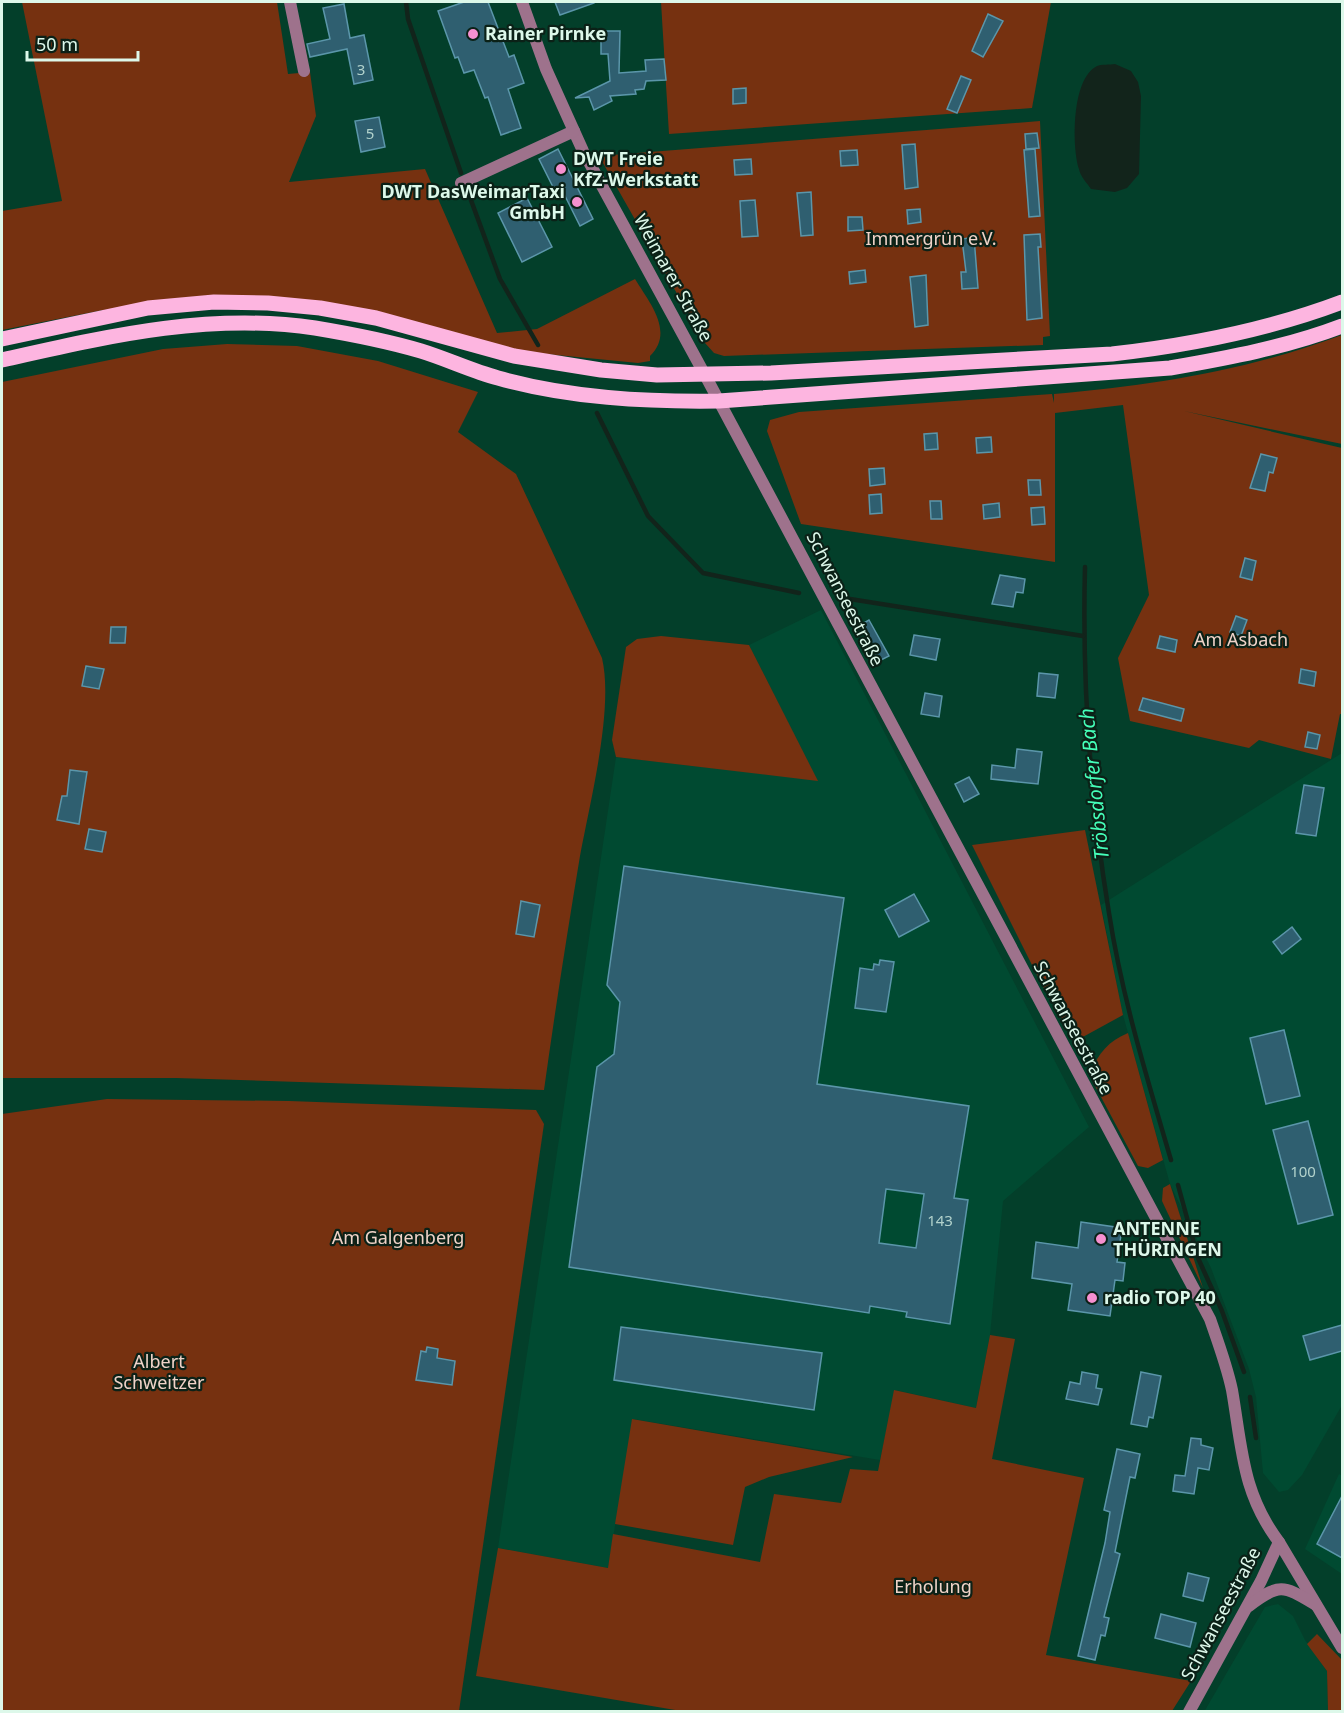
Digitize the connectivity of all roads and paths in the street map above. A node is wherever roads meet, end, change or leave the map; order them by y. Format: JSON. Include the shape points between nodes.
{"nodes":[{"id":1,"x":290,"y":2,"type":"edge"},
{"id":2,"x":522,"y":2,"type":"edge"},
{"id":3,"x":304,"y":71,"type":"dead end"},
{"id":4,"x":574,"y":131,"type":"junction"},
{"id":5,"x":461,"y":183,"type":"dead end"},
{"id":6,"x":1342,"y":302,"type":"edge"},
{"id":7,"x":1342,"y":326,"type":"edge"},
{"id":8,"x":2,"y":339,"type":"edge"},
{"id":9,"x":2,"y":360,"type":"edge"},
{"id":10,"x":705,"y":375,"type":"junction"},
{"id":11,"x":718,"y":401,"type":"junction"},
{"id":12,"x":1279,"y":1542,"type":"junction"},
{"id":13,"x":1316,"y":1605,"type":"junction"},
{"id":14,"x":1244,"y":1611,"type":"junction"},
{"id":15,"x":1342,"y":1648,"type":"edge"},
{"id":16,"x":1189,"y":1712,"type":"edge"}],
"edges":[{"from":1,"to":3,"type":"street"},
{"from":2,"to":4,"type":"street","name":"Weimarer Straße"},
{"from":4,"to":5,"type":"street"},
{"from":4,"to":10,"type":"street","name":"Weimarer Straße"},
{"from":6,"to":10,"type":"main road","via":[[1310,315],[1167,348]]},
{"from":7,"to":11,"type":"main road","via":[[1227,358],[1170,368]]},
{"from":8,"to":10,"type":"main road","via":[[148,308],[214,302],[268,303],[376,318],[514,356],[602,370]]},
{"from":9,"to":11,"type":"main road","via":[[153,328],[256,323],[378,340],[498,378],[572,393],[646,401]]},
{"from":10,"to":11,"type":"street","name":"Schwanseestraße"},
{"from":11,"to":12,"type":"street","name":"Schwanseestraße","via":[[1210,1319],[1232,1390],[1249,1490]]},
{"from":12,"to":13,"type":"street"},
{"from":12,"to":14,"type":"street","name":"Schwanseestraße"},
{"from":13,"to":14,"type":"street","via":[[1291,1590],[1280,1589],[1269,1591]]},
{"from":13,"to":15,"type":"street"},
{"from":14,"to":16,"type":"street","name":"Schwanseestraße"}]}
